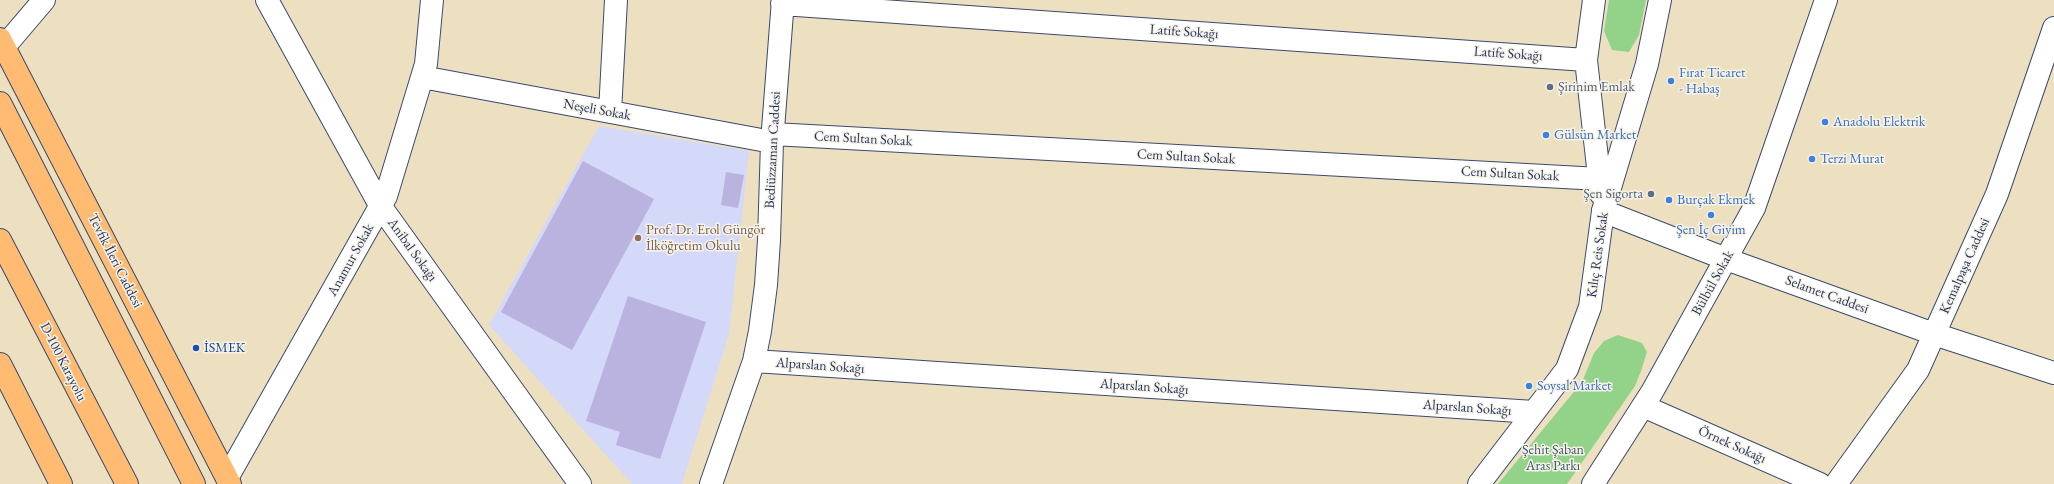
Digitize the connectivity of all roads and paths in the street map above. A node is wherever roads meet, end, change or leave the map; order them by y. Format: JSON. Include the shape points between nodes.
{"nodes":[{"id":1,"x":44,"y":0,"type":"edge"},
{"id":2,"x":267,"y":0,"type":"edge"},
{"id":3,"x":432,"y":0,"type":"edge"},
{"id":4,"x":616,"y":0,"type":"edge"},
{"id":5,"x":1594,"y":0,"type":"edge"},
{"id":6,"x":1660,"y":0,"type":"edge"},
{"id":7,"x":1826,"y":0,"type":"edge"},
{"id":8,"x":782,"y":2,"type":"edge"},
{"id":9,"x":2054,"y":28,"type":"edge"},
{"id":10,"x":2,"y":43,"type":"edge"},
{"id":11,"x":1586,"y":60,"type":"junction"},
{"id":12,"x":422,"y":77,"type":"junction"},
{"id":13,"x":0,"y":103,"type":"edge"},
{"id":14,"x":610,"y":112,"type":"junction"},
{"id":15,"x":772,"y":138,"type":"junction"},
{"id":16,"x":1600,"y":179,"type":"junction"},
{"id":17,"x":381,"y":207,"type":"junction"},
{"id":18,"x":1603,"y":211,"type":"junction"},
{"id":19,"x":0,"y":240,"type":"edge"},
{"id":20,"x":1726,"y":259,"type":"junction"},
{"id":21,"x":1934,"y":334,"type":"junction"},
{"id":22,"x":754,"y":361,"type":"junction"},
{"id":23,"x":0,"y":364,"type":"edge"},
{"id":24,"x":2054,"y":373,"type":"edge"},
{"id":25,"x":1643,"y":406,"type":"junction"},
{"id":26,"x":1534,"y":412,"type":"junction"},
{"id":27,"x":229,"y":481,"type":"edge"},
{"id":28,"x":61,"y":484,"type":"edge"},
{"id":29,"x":127,"y":484,"type":"edge"},
{"id":30,"x":194,"y":484,"type":"edge"},
{"id":31,"x":580,"y":484,"type":"edge"},
{"id":32,"x":711,"y":484,"type":"edge"},
{"id":33,"x":1479,"y":484,"type":"edge"},
{"id":34,"x":1593,"y":484,"type":"edge"},
{"id":35,"x":1820,"y":484,"type":"edge"},
{"id":36,"x":1836,"y":484,"type":"edge"}],
"edges":[{"from":1,"to":10,"type":"street"},
{"from":2,"to":17,"type":"street","name":"Anibal Sokağı"},
{"from":3,"to":12,"type":"street","name":"Anamur Sokak","via":[[426,64]]},
{"from":4,"to":14,"type":"street"},
{"from":5,"to":11,"type":"street"},
{"from":6,"to":18,"type":"street","name":"Kılıç Reis Sokak","via":[[1647,64]]},
{"from":7,"to":20,"type":"street","name":"Bülbül Sokak","via":[[1754,208]]},
{"from":8,"to":11,"type":"street","name":"Latife Sokağı"},
{"from":8,"to":15,"type":"street","name":"Bediüzzaman Caddesi"},
{"from":9,"to":21,"type":"street","name":"Kemalpaşa Caddesi","via":[[1996,194]]},
{"from":10,"to":27,"type":"main road","name":"Tevfik İleri Caddesi"},
{"from":11,"to":16,"type":"street"},
{"from":12,"to":14,"type":"street","name":"Neşeli Sokak"},
{"from":12,"to":17,"type":"street","name":"Anamur Sokak"},
{"from":13,"to":30,"type":"main road"},
{"from":14,"to":15,"type":"street","name":"Neşeli Sokak"},
{"from":15,"to":16,"type":"street","name":"Cem Sultan Sokak"},
{"from":15,"to":22,"type":"street","name":"Bediüzzaman Caddesi","via":[[766,285]]},
{"from":16,"to":18,"type":"street"},
{"from":17,"to":27,"type":"street","name":"Anamur Sokak"},
{"from":17,"to":31,"type":"street","name":"Anibal Sokağı"},
{"from":18,"to":20,"type":"street","name":"Selamet Caddesi"},
{"from":18,"to":26,"type":"street","name":"Kılıç Reis Sokak","via":[[1590,307],[1567,368]]},
{"from":19,"to":29,"type":"main road","name":"D-100 Karayolu"},
{"from":20,"to":21,"type":"street","name":"Selamet Caddesi"},
{"from":20,"to":25,"type":"street","name":"Bülbül Sokak"},
{"from":21,"to":24,"type":"street","name":"Selamet Caddesi"},
{"from":21,"to":36,"type":"street","name":"Kemalpaşa Caddesi","via":[[1918,370]]},
{"from":22,"to":26,"type":"street","name":"Alparslan Sokağı"},
{"from":22,"to":32,"type":"street","name":"Bediüzzaman Caddesi"},
{"from":23,"to":28,"type":"main road"},
{"from":25,"to":34,"type":"street","name":"Bülbül Sokak"},
{"from":25,"to":35,"type":"street","name":"Örnek Sokağı"},
{"from":26,"to":33,"type":"street","name":"Kılıç Reis Sokak"}]}
